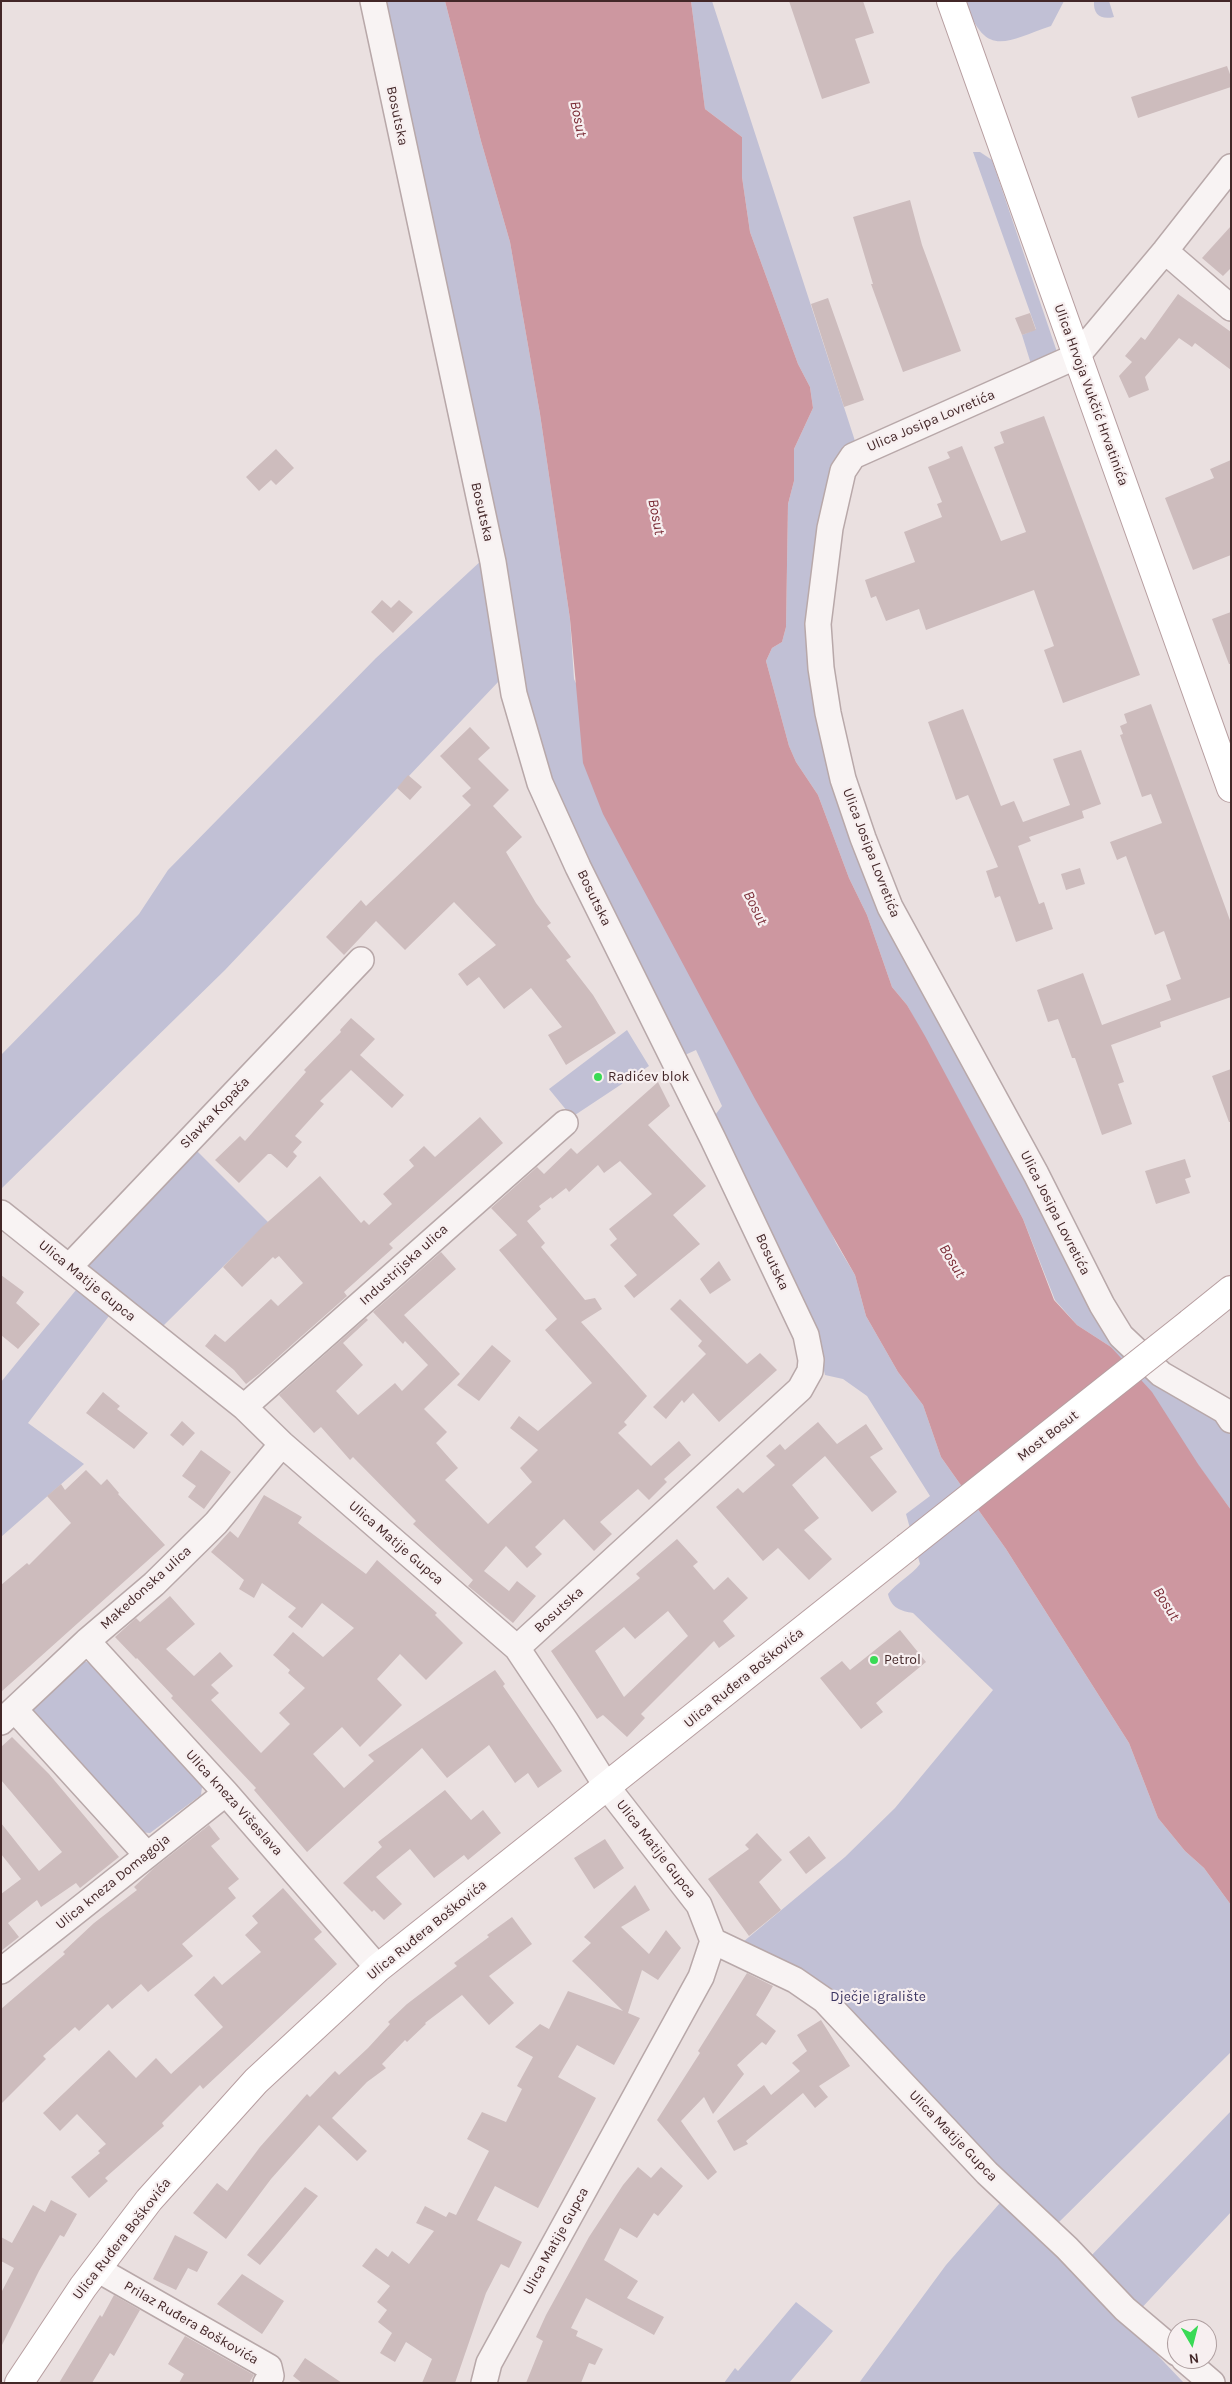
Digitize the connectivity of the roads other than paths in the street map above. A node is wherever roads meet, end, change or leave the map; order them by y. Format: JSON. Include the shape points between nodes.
{"nodes":[{"id":1,"x":373,"y":1,"type":"edge"},
{"id":2,"x":951,"y":1,"type":"edge"},
{"id":3,"x":1231,"y":167,"type":"edge"},
{"id":4,"x":1165,"y":252,"type":"junction"},
{"id":5,"x":1231,"y":308,"type":"edge"},
{"id":6,"x":1077,"y":356,"type":"junction"},
{"id":7,"x":1231,"y":788,"type":"edge"},
{"id":8,"x":362,"y":960,"type":"dead end"},
{"id":9,"x":565,"y":1123,"type":"dead end"},
{"id":10,"x":1,"y":1213,"type":"edge"},
{"id":11,"x":69,"y":1266,"type":"junction"},
{"id":12,"x":1231,"y":1290,"type":"edge"},
{"id":13,"x":244,"y":1407,"type":"junction"},
{"id":14,"x":1231,"y":1420,"type":"edge"},
{"id":15,"x":282,"y":1444,"type":"junction"},
{"id":16,"x":906,"y":1548,"type":"joint"},
{"id":17,"x":87,"y":1641,"type":"junction"},
{"id":18,"x":517,"y":1648,"type":"junction"},
{"id":19,"x":8,"y":1716,"type":"edge"},
{"id":20,"x":607,"y":1787,"type":"junction"},
{"id":21,"x":226,"y":1792,"type":"junction"},
{"id":22,"x":147,"y":1855,"type":"junction"},
{"id":23,"x":713,"y":1941,"type":"junction"},
{"id":24,"x":378,"y":1968,"type":"junction"},
{"id":25,"x":1,"y":1971,"type":"edge"},
{"id":26,"x":97,"y":2269,"type":"junction"},
{"id":27,"x":1167,"y":2344,"type":"edge"},
{"id":28,"x":1196,"y":2369,"type":"edge"},
{"id":29,"x":19,"y":2383,"type":"edge"},
{"id":30,"x":266,"y":2383,"type":"edge"},
{"id":31,"x":484,"y":2383,"type":"edge"},
{"id":32,"x":1212,"y":2383,"type":"edge"}],
"edges":[{"from":1,"to":18,"type":"street","name":"Bosutska","via":[[493,562],[514,694],[540,783],[578,868],[771,1260],[806,1335],[811,1360],[810,1371],[800,1389]]},
{"from":2,"to":6,"type":"main road","name":"Ulica Hrvoja Vukčić Hrvatinića"},
{"from":3,"to":4,"type":"street"},
{"from":4,"to":5,"type":"street"},
{"from":4,"to":6,"type":"street"},
{"from":6,"to":7,"type":"main road","name":"Ulica Hrvoja Vukčić Hrvatinića"},
{"from":6,"to":14,"type":"street","name":"Ulica Josipa Lovretića","via":[[853,456],[843,471],[830,528],[818,624],[821,668],[843,779],[890,907],[1036,1174],[1102,1306],[1121,1336],[1161,1374],[1225,1411]]},
{"from":8,"to":11,"type":"street","name":"Slavka Kopača"},
{"from":9,"to":13,"type":"street","name":"Industrijska ulica"},
{"from":10,"to":11,"type":"street","name":"Ulica Matije Gupca"},
{"from":11,"to":13,"type":"street","name":"Ulica Matije Gupca"},
{"from":12,"to":16,"type":"main road","name":"Most Bosut","bridge":true},
{"from":13,"to":15,"type":"street","name":"Ulica Matije Gupca"},
{"from":15,"to":17,"type":"street","name":"Makedonska ulica","via":[[216,1523],[154,1584]]},
{"from":15,"to":18,"type":"street","name":"Ulica Matije Gupca"},
{"from":16,"to":20,"type":"main road","name":"Ulica Ruđera Boškovića"},
{"from":17,"to":19,"type":"street","name":"Makedonska ulica"},
{"from":17,"to":21,"type":"street","name":"Ulica kneza Višeslava"},
{"from":18,"to":20,"type":"street","name":"Ulica Matije Gupca"},
{"from":19,"to":22,"type":"street"},
{"from":20,"to":23,"type":"street","name":"Ulica Matije Gupca","via":[[699,1905]]},
{"from":20,"to":24,"type":"main road","name":"Ulica Ruđera Boškovića"},
{"from":21,"to":22,"type":"street","name":"Ulica kneza Domagoja"},
{"from":21,"to":24,"type":"street","name":"Ulica kneza Višeslava"},
{"from":22,"to":25,"type":"street","name":"Ulica kneza Domagoja"},
{"from":23,"to":27,"type":"street","name":"Ulica Matije Gupca","via":[[795,1980],[824,2000],[987,2173],[1068,2248],[1126,2309]]},
{"from":23,"to":31,"type":"street","name":"Ulica Matije Gupca","via":[[701,1977],[489,2362]]},
{"from":24,"to":26,"type":"main road","name":"Ulica Ruđera Boškovića","via":[[256,2081],[149,2200]]},
{"from":26,"to":29,"type":"main road","name":"Ulica Ruđera Boškovića"},
{"from":26,"to":30,"type":"street","name":"Prilaz Ruđera Boškovića","via":[[269,2367],[271,2376]]},
{"from":28,"to":32,"type":"street"}]}
